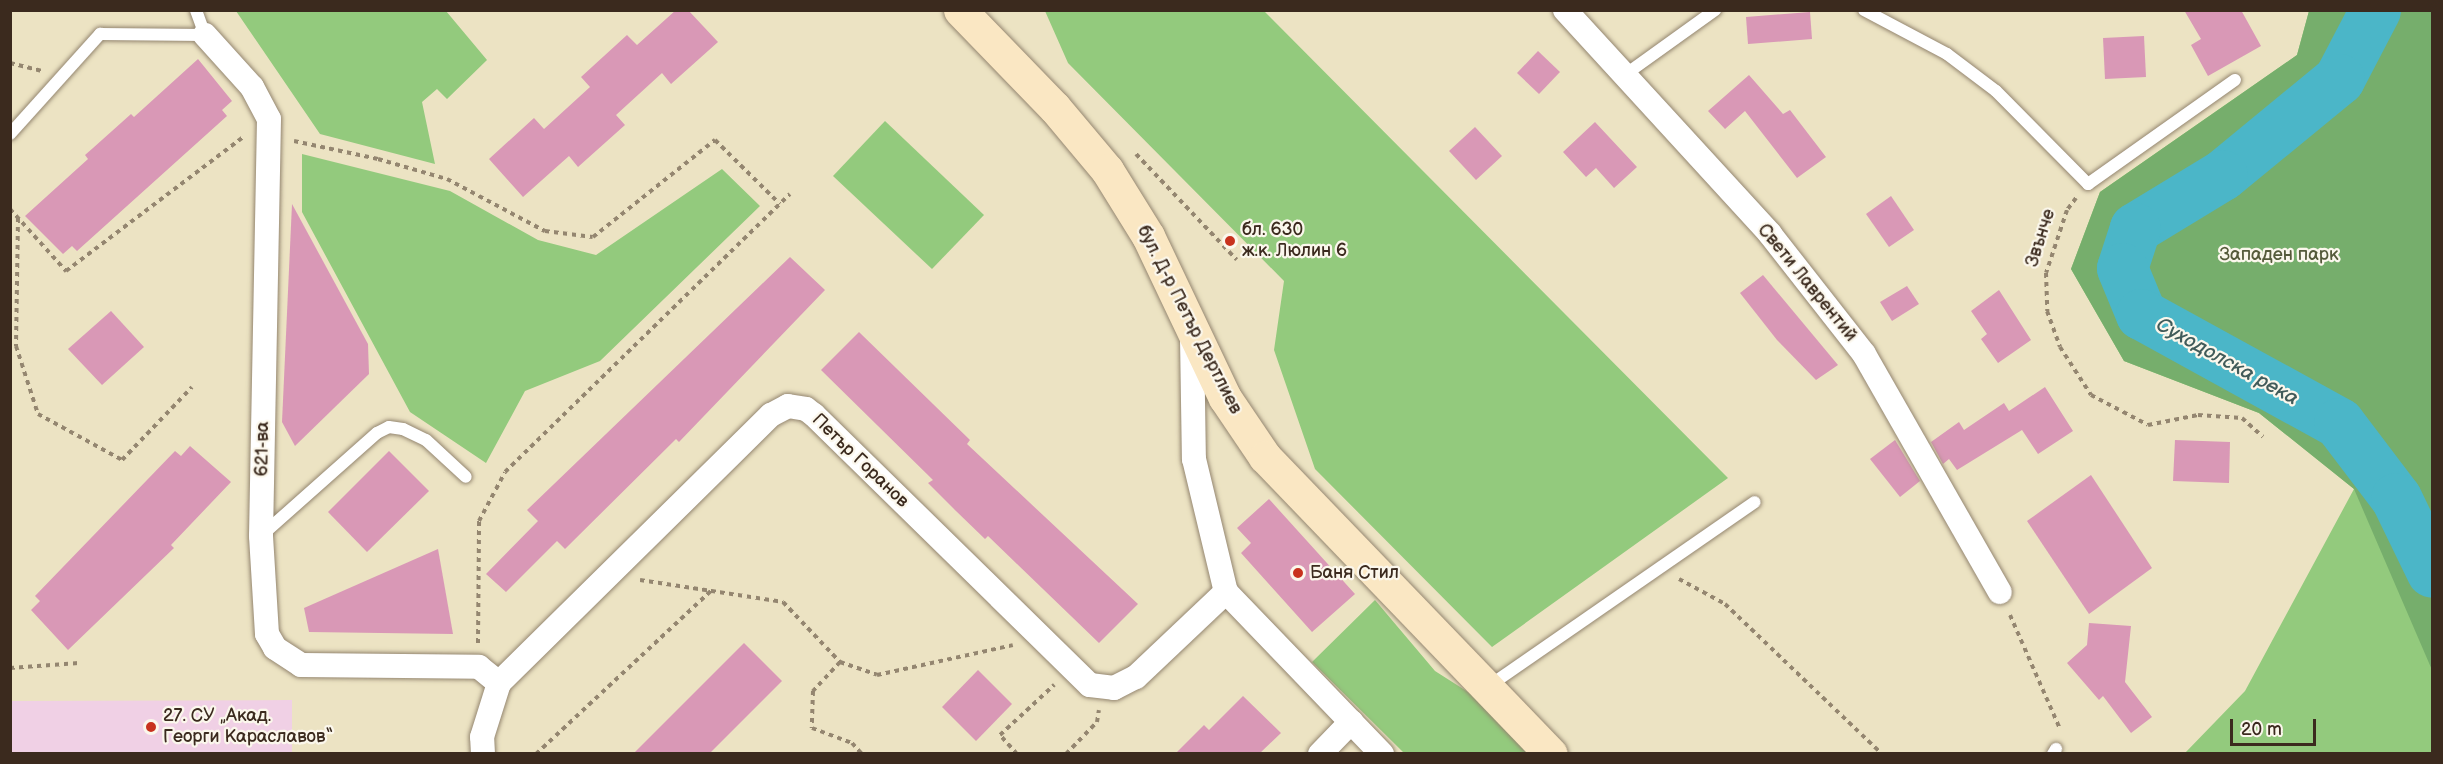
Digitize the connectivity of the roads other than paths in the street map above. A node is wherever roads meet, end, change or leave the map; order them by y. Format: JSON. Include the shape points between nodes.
{"nodes":[{"id":1,"x":186,"y":10,"type":"edge"},
{"id":2,"x":196,"y":10,"type":"edge"},
{"id":3,"x":960,"y":10,"type":"edge"},
{"id":4,"x":1565,"y":10,"type":"edge"},
{"id":5,"x":1715,"y":10,"type":"edge"},
{"id":6,"x":1864,"y":10,"type":"edge"},
{"id":7,"x":205,"y":35,"type":"junction"},
{"id":8,"x":1626,"y":74,"type":"junction"},
{"id":9,"x":2235,"y":80,"type":"dead end"},
{"id":10,"x":10,"y":134,"type":"edge"},
{"id":11,"x":1191,"y":332,"type":"junction"},
{"id":12,"x":466,"y":477,"type":"dead end"},
{"id":13,"x":1755,"y":502,"type":"dead end"},
{"id":14,"x":261,"y":536,"type":"junction"},
{"id":15,"x":1226,"y":591,"type":"junction"},
{"id":16,"x":2001,"y":592,"type":"road end"},
{"id":17,"x":499,"y":683,"type":"junction"},
{"id":18,"x":1488,"y":687,"type":"junction"},
{"id":19,"x":1351,"y":722,"type":"junction"},
{"id":20,"x":483,"y":753,"type":"edge"},
{"id":21,"x":1320,"y":753,"type":"edge"},
{"id":22,"x":1382,"y":753,"type":"edge"},
{"id":23,"x":1551,"y":753,"type":"edge"}],
"edges":[{"from":1,"to":7,"type":"lane"},
{"from":2,"to":7,"type":"lane"},
{"from":3,"to":11,"type":"main road","name":"бул. Д-р Петър Дертлиев","via":[[1055,108],[1107,170],[1148,236]]},
{"from":4,"to":8,"type":"street","name":"Свети Лаврентий"},
{"from":5,"to":8,"type":"lane"},
{"from":6,"to":9,"type":"lane","via":[[1947,54],[1996,91],[2088,184]]},
{"from":7,"to":10,"type":"lane","via":[[100,34]]},
{"from":7,"to":14,"type":"street","name":"621-ва","via":[[252,87],[268,119]]},
{"from":8,"to":16,"type":"street","name":"Свети Лаврентий","via":[[1770,234],[1864,354]]},
{"from":11,"to":15,"type":"street","via":[[1194,459]]},
{"from":11,"to":18,"type":"main road","name":"бул. Д-р Петър Дертлиев","via":[[1225,398],[1265,457]]},
{"from":12,"to":14,"type":"lane","via":[[426,440],[389,427],[377,433]]},
{"from":13,"to":18,"type":"lane"},
{"from":14,"to":17,"type":"street","name":"621-ва","via":[[263,619],[275,648],[287,659],[301,665],[479,668]]},
{"from":15,"to":17,"type":"street","name":"Петър Горанов","via":[[1136,677],[1114,688],[1090,684],[814,415],[788,406],[771,415]]},
{"from":15,"to":19,"type":"street"},
{"from":17,"to":20,"type":"street","name":"Петър Горанов","via":[[482,737]]},
{"from":18,"to":23,"type":"main road","name":"бул. Д-р Петър Дертлиев"},
{"from":19,"to":21,"type":"street"},
{"from":19,"to":22,"type":"street"}]}
